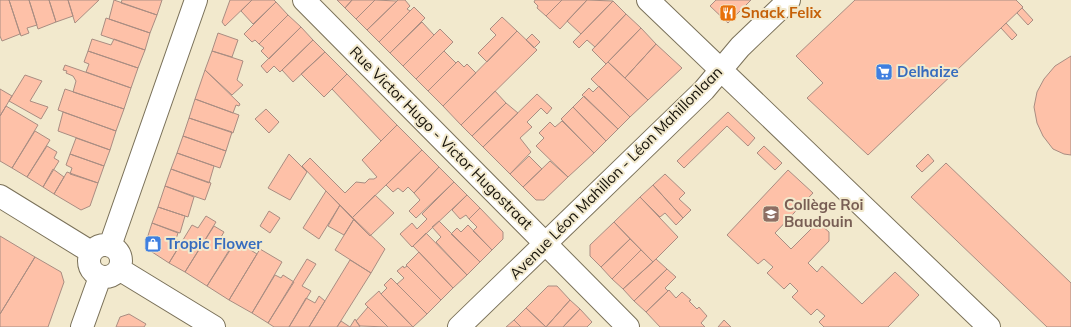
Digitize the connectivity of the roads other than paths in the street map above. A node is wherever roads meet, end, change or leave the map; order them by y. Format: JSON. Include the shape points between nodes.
{"nodes":[{"id":1,"x":196,"y":0,"type":"edge"},
{"id":2,"x":304,"y":0,"type":"edge"},
{"id":3,"x":648,"y":0,"type":"edge"},
{"id":4,"x":789,"y":0,"type":"edge"},
{"id":5,"x":721,"y":70,"type":"junction"},
{"id":6,"x":0,"y":196,"type":"edge"},
{"id":7,"x":546,"y":244,"type":"junction"},
{"id":8,"x":101,"y":249,"type":"junction"},
{"id":9,"x":110,"y":273,"type":"junction"},
{"id":10,"x":82,"y":327,"type":"edge"},
{"id":11,"x":214,"y":327,"type":"edge"},
{"id":12,"x":459,"y":327,"type":"edge"},
{"id":13,"x":628,"y":327,"type":"edge"},
{"id":14,"x":990,"y":327,"type":"edge"}],
"edges":[{"from":1,"to":8,"type":"street"},
{"from":2,"to":7,"type":"street","name":"Rue Victor Hugo - Victor Hugostraat"},
{"from":3,"to":5,"type":"street"},
{"from":4,"to":5,"type":"street","name":"Avenue Léon Mahillon - Léon Mahillonlaan","via":[[740,47]]},
{"from":5,"to":7,"type":"street","name":"Avenue Léon Mahillon - Léon Mahillonlaan","via":[[704,90]]},
{"from":5,"to":14,"type":"street"},
{"from":6,"to":8,"type":"street"},
{"from":7,"to":12,"type":"street","name":"Avenue Léon Mahillon - Léon Mahillonlaan"},
{"from":7,"to":13,"type":"street","name":"Rue Victor Hugo - Victor Hugostraat"},
{"from":8,"to":9,"type":"street","via":[[116,250],[120,255],[122,263]]},
{"from":8,"to":9,"type":"street","via":[[89,261],[90,269]]},
{"from":9,"to":10,"type":"street"},
{"from":9,"to":11,"type":"street"}]}
